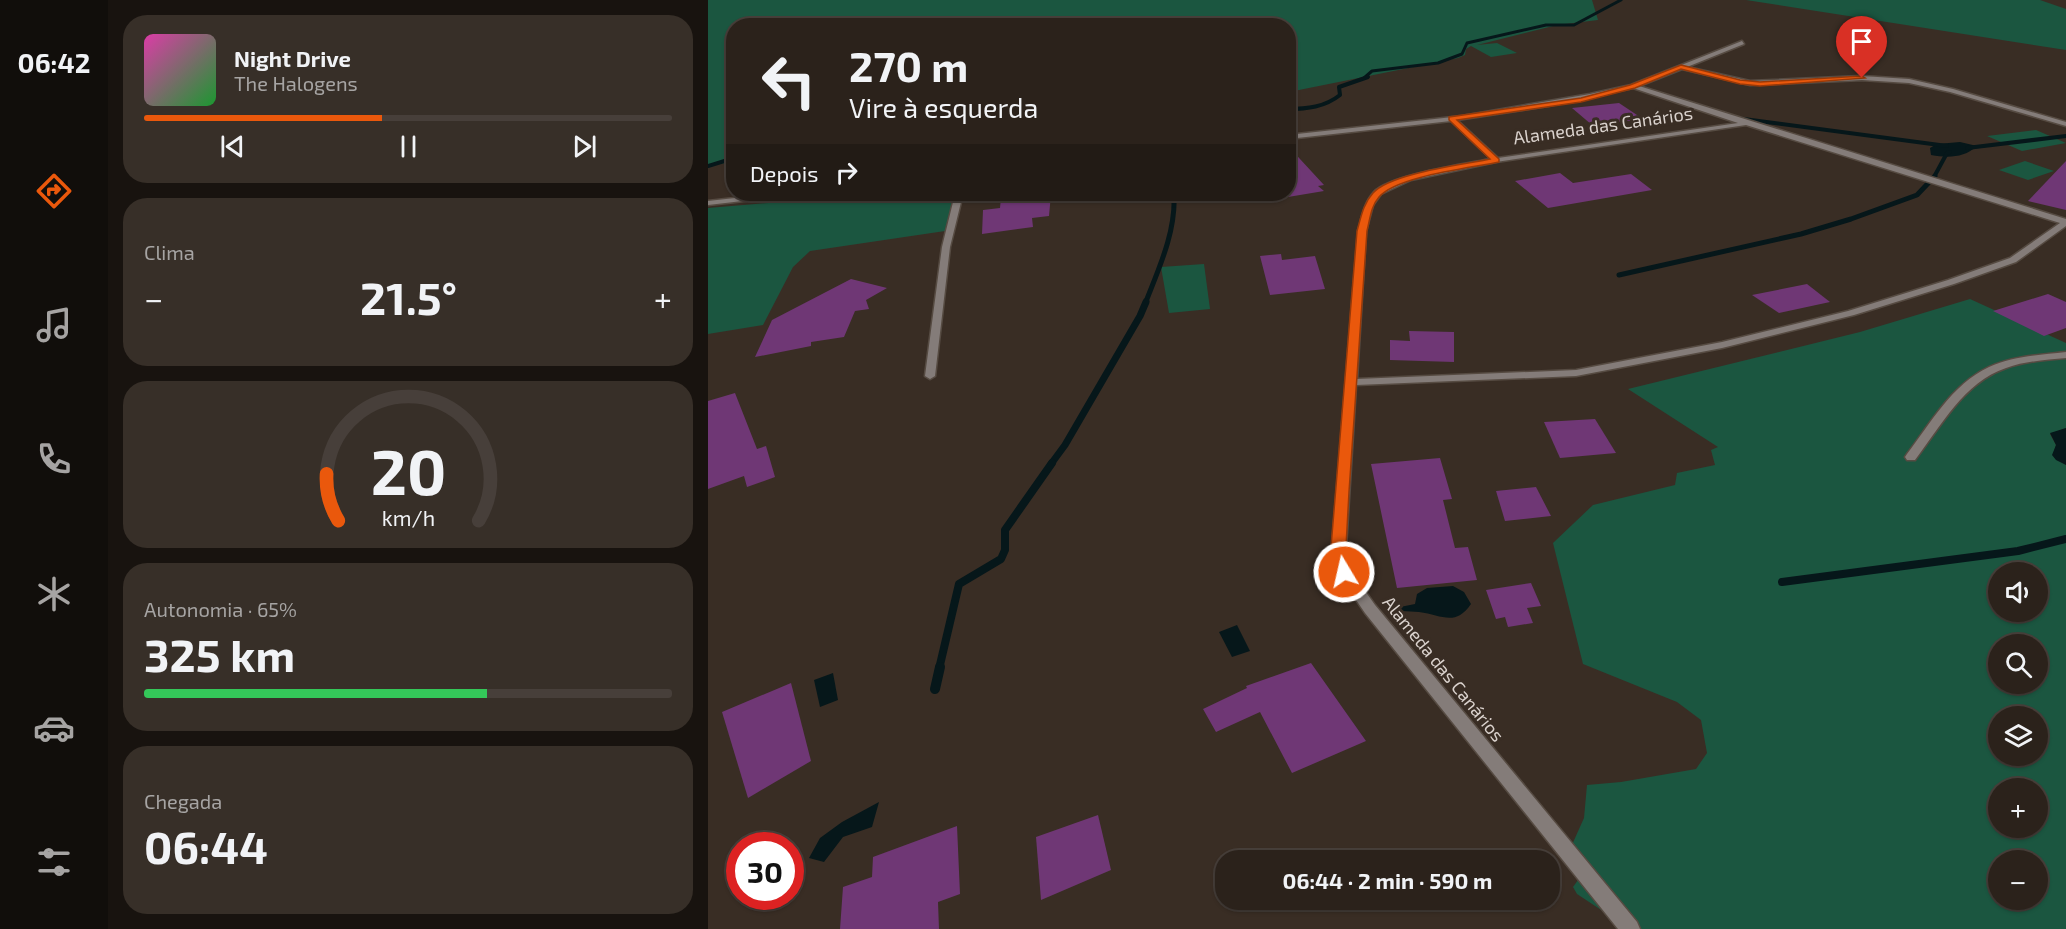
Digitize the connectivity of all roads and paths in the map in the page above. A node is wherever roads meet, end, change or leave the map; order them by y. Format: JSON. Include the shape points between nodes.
{"nodes":[{"id":1,"x":1742,"y":43,"type":"dead end"},
{"id":2,"x":1681,"y":67,"type":"junction"},
{"id":3,"x":1633,"y":87,"type":"junction"},
{"id":4,"x":1452,"y":119,"type":"junction"},
{"id":5,"x":1744,"y":124,"type":"junction"},
{"id":6,"x":2066,"y":124,"type":"edge"},
{"id":7,"x":1296,"y":136,"type":"edge"},
{"id":8,"x":1496,"y":160,"type":"junction"},
{"id":9,"x":726,"y":201,"type":"edge"},
{"id":10,"x":957,"y":201,"type":"edge"},
{"id":11,"x":708,"y":203,"type":"edge"},
{"id":12,"x":2066,"y":222,"type":"edge"},
{"id":13,"x":2066,"y":355,"type":"edge"},
{"id":14,"x":930,"y":376,"type":"dead end"},
{"id":15,"x":1351,"y":382,"type":"junction"},
{"id":16,"x":1911,"y":458,"type":"dead end"},
{"id":17,"x":1630,"y":929,"type":"edge"}],
"edges":[{"from":1,"to":2,"type":"street"},
{"from":2,"to":3,"type":"street"},
{"from":2,"to":6,"type":"street","via":[[1760,84],[1862,78],[1909,81]]},
{"from":3,"to":4,"type":"street","via":[[1581,100]]},
{"from":3,"to":5,"type":"street"},
{"from":4,"to":7,"type":"street"},
{"from":4,"to":8,"type":"street"},
{"from":5,"to":8,"type":"street","name":"Alameda das Canários"},
{"from":5,"to":12,"type":"street"},
{"from":8,"to":15,"type":"street","name":"Alameda das Canários","via":[[1409,178],[1378,192],[1369,205],[1357,276]]},
{"from":9,"to":11,"type":"street"},
{"from":10,"to":14,"type":"street","via":[[946,247]]},
{"from":12,"to":15,"type":"street","via":[[2013,260],[1851,313],[1722,345],[1576,373]]},
{"from":13,"to":16,"type":"street","via":[[2024,360],[1977,377]]},
{"from":15,"to":17,"type":"street","name":"Alameda das Canários","via":[[1339,547],[1344,572]]}]}
